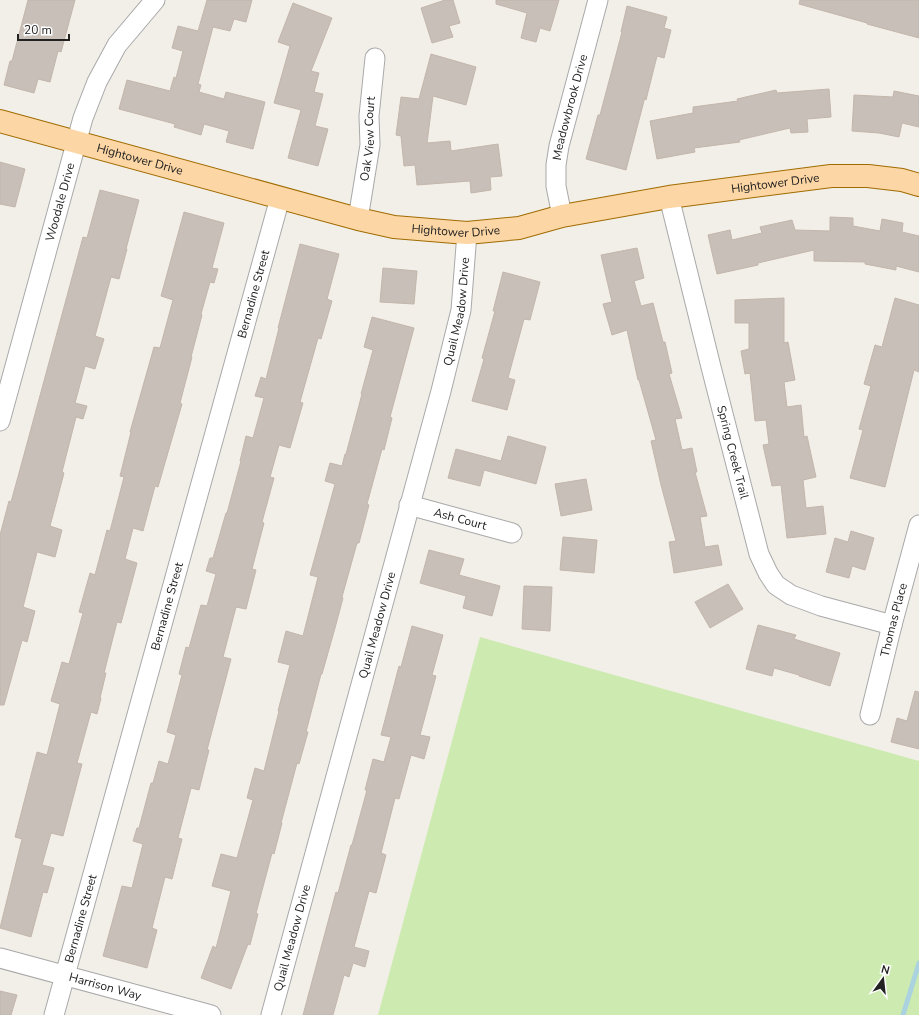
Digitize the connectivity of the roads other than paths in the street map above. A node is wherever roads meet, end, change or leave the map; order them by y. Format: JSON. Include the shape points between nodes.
{"nodes":[{"id":1,"x":156,"y":0,"type":"edge"},
{"id":2,"x":598,"y":0,"type":"edge"},
{"id":3,"x":375,"y":58,"type":"dead end"},
{"id":4,"x":0,"y":121,"type":"edge"},
{"id":5,"x":76,"y":142,"type":"junction"},
{"id":6,"x":919,"y":185,"type":"edge"},
{"id":7,"x":670,"y":197,"type":"junction"},
{"id":8,"x":280,"y":198,"type":"junction"},
{"id":9,"x":562,"y":216,"type":"junction"},
{"id":10,"x":358,"y":219,"type":"junction"},
{"id":11,"x":467,"y":233,"type":"junction"},
{"id":12,"x":0,"y":421,"type":"edge"},
{"id":13,"x":409,"y":505,"type":"junction"},
{"id":14,"x":919,"y":526,"type":"edge"},
{"id":15,"x":512,"y":533,"type":"dead end"},
{"id":16,"x":892,"y":625,"type":"junction"},
{"id":17,"x":870,"y":716,"type":"dead end"},
{"id":18,"x":0,"y":958,"type":"edge"},
{"id":19,"x":64,"y":976,"type":"junction"},
{"id":20,"x":54,"y":1015,"type":"edge"},
{"id":21,"x":211,"y":1015,"type":"edge"},
{"id":22,"x":271,"y":1015,"type":"edge"}],
"edges":[{"from":1,"to":5,"type":"street","name":"Woodale Drive","via":[[117,45],[96,82]]},
{"from":2,"to":9,"type":"street","name":"Meadowbrook Drive","via":[[559,146],[556,186]]},
{"from":3,"to":10,"type":"street","name":"Oak View Court","via":[[369,116],[370,145]]},
{"from":4,"to":5,"type":"main road","name":"Hightower Drive"},
{"from":5,"to":8,"type":"main road","name":"Hightower Drive"},
{"from":5,"to":12,"type":"street","name":"Woodale Drive"},
{"from":6,"to":7,"type":"main road","name":"Hightower Drive","via":[[868,176],[831,176]]},
{"from":7,"to":9,"type":"main road","name":"Hightower Drive"},
{"from":7,"to":16,"type":"street","name":"Spring Creek Trail","via":[[759,554],[768,573],[776,585],[790,595]]},
{"from":8,"to":10,"type":"main road","name":"Hightower Drive"},
{"from":8,"to":19,"type":"street","name":"Bernadine Street"},
{"from":9,"to":11,"type":"main road","name":"Hightower Drive","via":[[519,228]]},
{"from":10,"to":11,"type":"main road","name":"Hightower Drive","via":[[394,227]]},
{"from":11,"to":13,"type":"street","name":"Quail Meadow Drive","via":[[461,310]]},
{"from":13,"to":15,"type":"street","name":"Ash Court"},
{"from":13,"to":22,"type":"street","name":"Quail Meadow Drive"},
{"from":14,"to":16,"type":"street","name":"Thomas Place"},
{"from":16,"to":17,"type":"street","name":"Thomas Place"},
{"from":18,"to":19,"type":"street","name":"Harrison Way"},
{"from":19,"to":20,"type":"street","name":"Bernadine Street"},
{"from":19,"to":21,"type":"street","name":"Harrison Way"}]}
